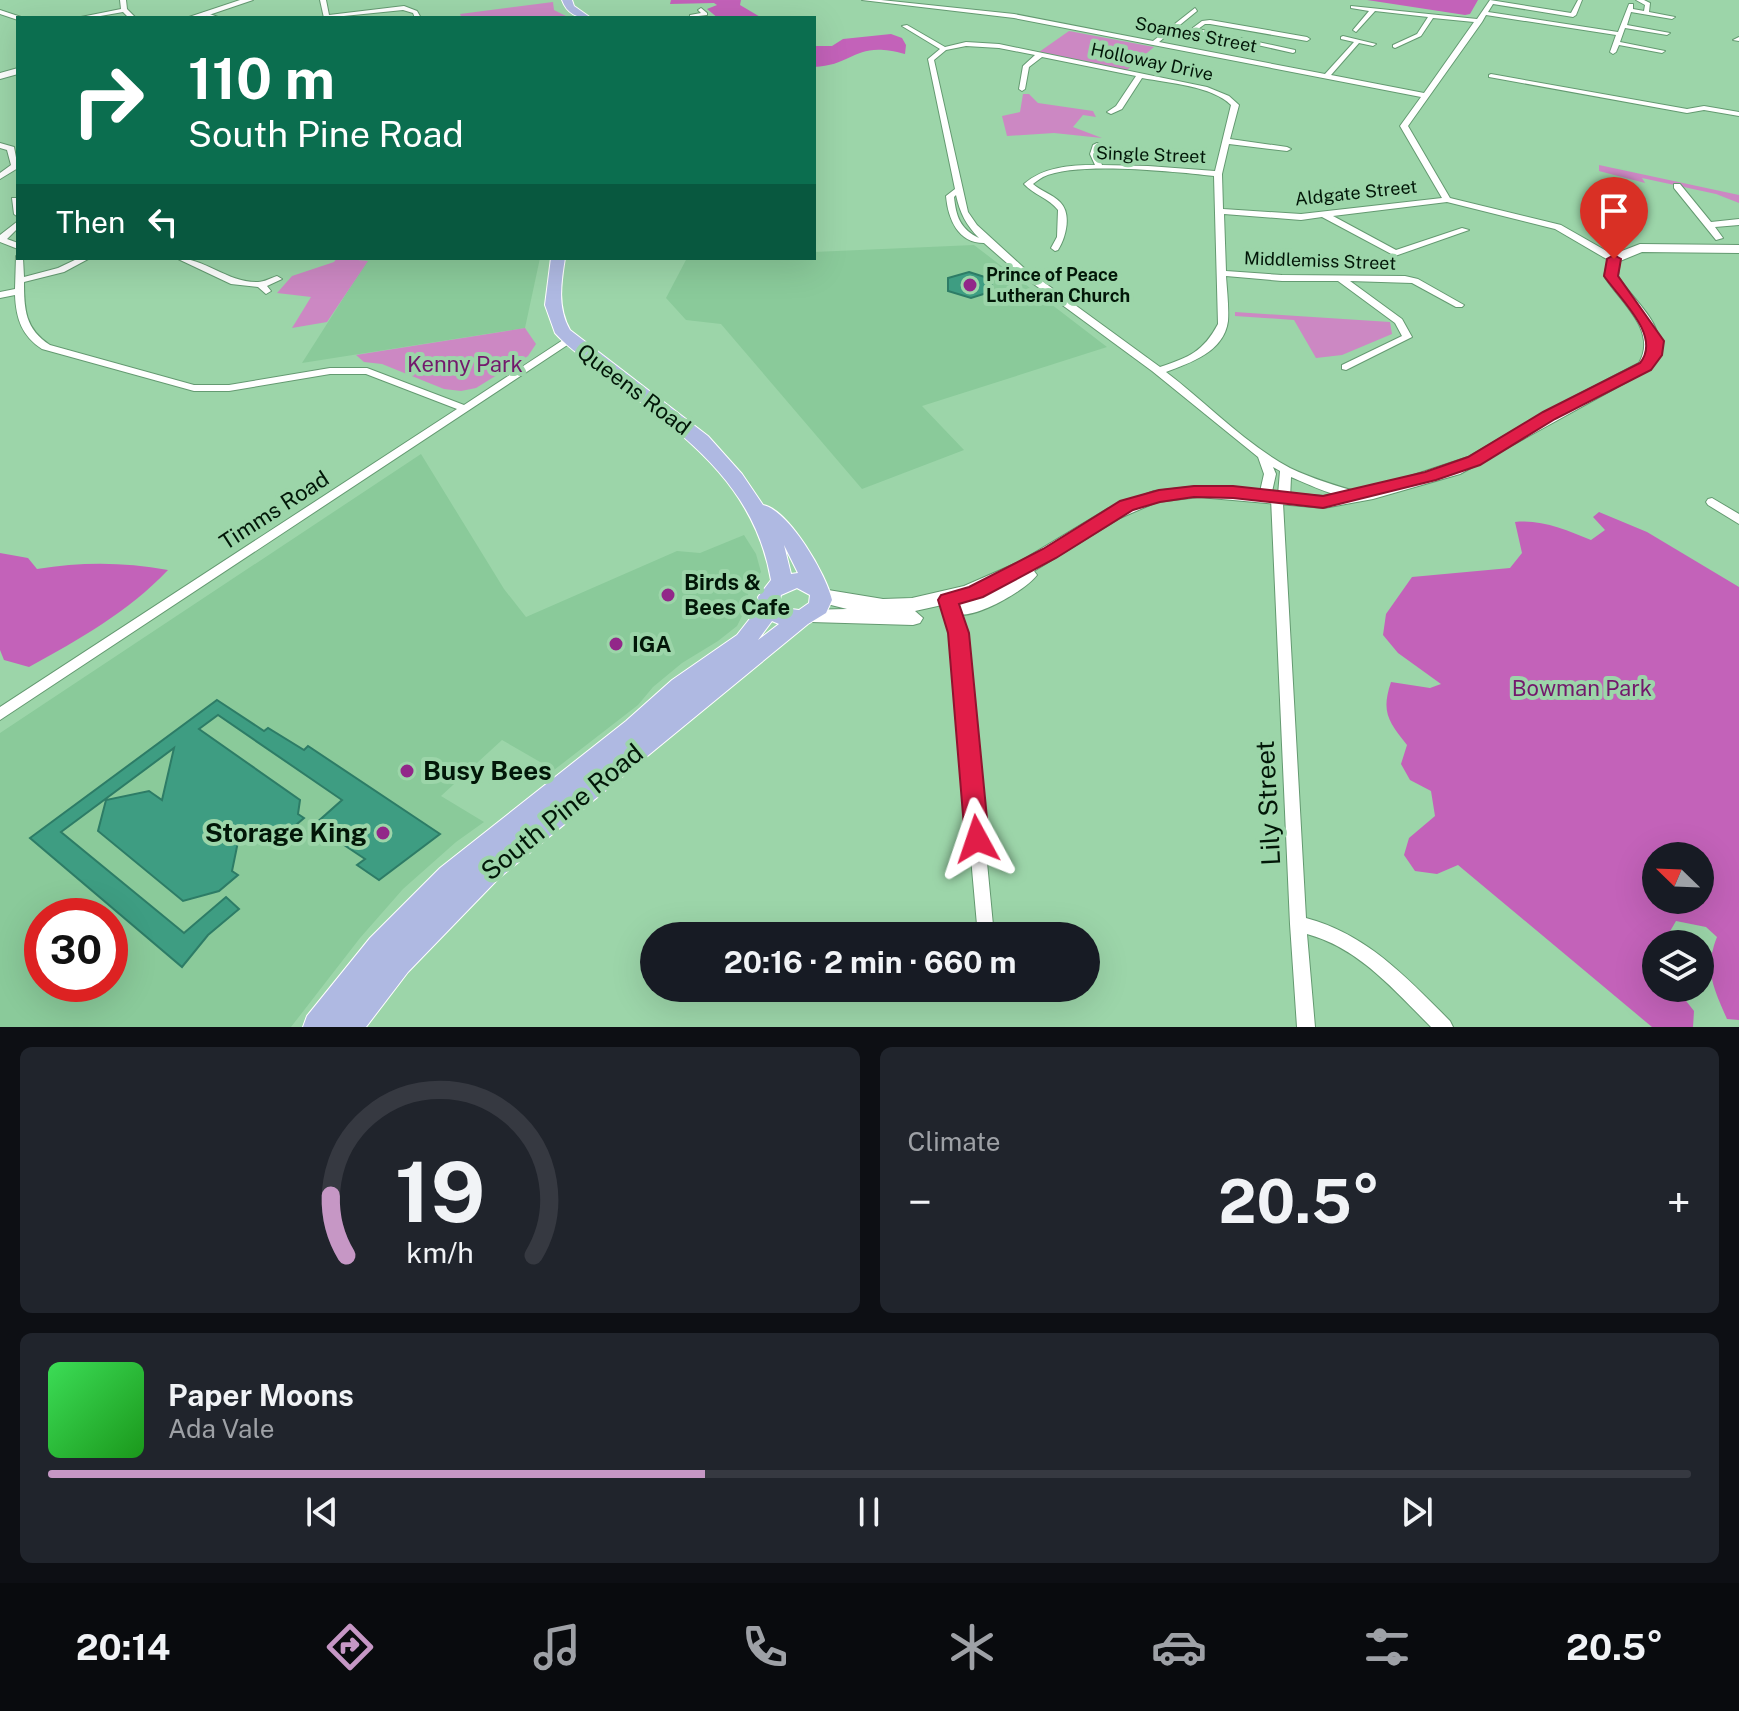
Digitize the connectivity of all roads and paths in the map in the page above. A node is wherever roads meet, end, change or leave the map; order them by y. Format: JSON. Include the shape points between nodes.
{"nodes":[{"id":1,"x":123,"y":0,"type":"edge"},
{"id":2,"x":249,"y":0,"type":"edge"},
{"id":3,"x":567,"y":0,"type":"edge"},
{"id":4,"x":865,"y":0,"type":"edge"},
{"id":5,"x":872,"y":0,"type":"edge"},
{"id":6,"x":1530,"y":0,"type":"edge"},
{"id":7,"x":1639,"y":0,"type":"edge"},
{"id":8,"x":1492,"y":1,"type":"edge"},
{"id":9,"x":1580,"y":1,"type":"edge"},
{"id":10,"x":1353,"y":7,"type":"dead end"},
{"id":11,"x":1525,"y":8,"type":"junction"},
{"id":12,"x":124,"y":10,"type":"junction"},
{"id":13,"x":1195,"y":10,"type":"dead end"},
{"id":14,"x":1372,"y":11,"type":"junction"},
{"id":15,"x":1646,"y":13,"type":"junction"},
{"id":16,"x":204,"y":14,"type":"junction"},
{"id":17,"x":705,"y":14,"type":"edge"},
{"id":18,"x":1432,"y":15,"type":"junction"},
{"id":19,"x":90,"y":16,"type":"edge"},
{"id":20,"x":131,"y":16,"type":"edge"},
{"id":21,"x":198,"y":16,"type":"edge"},
{"id":22,"x":210,"y":16,"type":"edge"},
{"id":23,"x":342,"y":16,"type":"edge"},
{"id":24,"x":417,"y":16,"type":"edge"},
{"id":25,"x":583,"y":16,"type":"edge"},
{"id":26,"x":692,"y":16,"type":"dead end"},
{"id":27,"x":1482,"y":17,"type":"junction"},
{"id":28,"x":1672,"y":17,"type":"dead end"},
{"id":29,"x":905,"y":26,"type":"dead end"},
{"id":30,"x":1623,"y":26,"type":"junction"},
{"id":31,"x":1356,"y":30,"type":"dead end"},
{"id":32,"x":1667,"y":33,"type":"dead end"},
{"id":33,"x":1619,"y":34,"type":"junction"},
{"id":34,"x":1343,"y":38,"type":"dead end"},
{"id":35,"x":1307,"y":39,"type":"dead end"},
{"id":36,"x":1358,"y":41,"type":"junction"},
{"id":37,"x":1154,"y":43,"type":"junction"},
{"id":38,"x":1616,"y":43,"type":"junction"},
{"id":39,"x":1373,"y":44,"type":"dead end"},
{"id":40,"x":1395,"y":46,"type":"dead end"},
{"id":41,"x":944,"y":49,"type":"junction"},
{"id":42,"x":1293,"y":51,"type":"dead end"},
{"id":43,"x":1662,"y":51,"type":"dead end"},
{"id":44,"x":1613,"y":52,"type":"dead end"},
{"id":45,"x":1040,"y":55,"type":"junction"},
{"id":46,"x":1140,"y":76,"type":"junction"},
{"id":47,"x":1327,"y":76,"type":"junction"},
{"id":48,"x":1491,"y":76,"type":"dead end"},
{"id":49,"x":1022,"y":89,"type":"dead end"},
{"id":50,"x":1594,"y":90,"type":"junction"},
{"id":51,"x":1424,"y":95,"type":"junction"},
{"id":52,"x":1590,"y":102,"type":"dead end"},
{"id":53,"x":1111,"y":112,"type":"dead end"},
{"id":54,"x":1739,"y":114,"type":"edge"},
{"id":55,"x":1227,"y":141,"type":"junction"},
{"id":56,"x":0,"y":145,"type":"edge"},
{"id":57,"x":1097,"y":145,"type":"dead end"},
{"id":58,"x":1287,"y":149,"type":"dead end"},
{"id":59,"x":1099,"y":166,"type":"junction"},
{"id":60,"x":1218,"y":174,"type":"junction"},
{"id":61,"x":0,"y":179,"type":"edge"},
{"id":62,"x":12,"y":183,"type":"dead end"},
{"id":63,"x":1677,"y":186,"type":"dead end"},
{"id":64,"x":15,"y":200,"type":"dead end"},
{"id":65,"x":1447,"y":200,"type":"junction"},
{"id":66,"x":16,"y":205,"type":"edge"},
{"id":67,"x":1220,"y":211,"type":"junction"},
{"id":68,"x":1323,"y":214,"type":"junction"},
{"id":69,"x":1739,"y":222,"type":"edge"},
{"id":70,"x":1708,"y":225,"type":"junction"},
{"id":71,"x":16,"y":226,"type":"edge"},
{"id":72,"x":1465,"y":230,"type":"dead end"},
{"id":73,"x":1719,"y":238,"type":"dead end"},
{"id":74,"x":0,"y":239,"type":"edge"},
{"id":75,"x":1055,"y":248,"type":"dead end"},
{"id":76,"x":1739,"y":249,"type":"edge"},
{"id":77,"x":1614,"y":259,"type":"junction"},
{"id":78,"x":19,"y":260,"type":"edge"},
{"id":79,"x":82,"y":260,"type":"edge"},
{"id":80,"x":184,"y":260,"type":"edge"},
{"id":81,"x":558,"y":260,"type":"edge"},
{"id":82,"x":1222,"y":273,"type":"junction"},
{"id":83,"x":277,"y":279,"type":"dead end"},
{"id":84,"x":1341,"y":279,"type":"junction"},
{"id":85,"x":20,"y":285,"type":"junction"},
{"id":86,"x":0,"y":295,"type":"edge"},
{"id":87,"x":1459,"y":305,"type":"dead end"},
{"id":88,"x":570,"y":340,"type":"junction"},
{"id":89,"x":1346,"y":367,"type":"dead end"},
{"id":90,"x":1158,"y":371,"type":"junction"},
{"id":91,"x":465,"y":409,"type":"junction"},
{"id":92,"x":1264,"y":457,"type":"junction"},
{"id":93,"x":1286,"y":470,"type":"junction"},
{"id":94,"x":1357,"y":496,"type":"junction"},
{"id":95,"x":1275,"y":498,"type":"junction"},
{"id":96,"x":1712,"y":502,"type":"dead end"},
{"id":97,"x":754,"y":504,"type":"junction"},
{"id":98,"x":1739,"y":520,"type":"edge"},
{"id":99,"x":782,"y":583,"type":"junction"},
{"id":100,"x":811,"y":604,"type":"junction"},
{"id":101,"x":950,"y":606,"type":"junction"},
{"id":102,"x":770,"y":609,"type":"junction"},
{"id":103,"x":0,"y":714,"type":"edge"},
{"id":104,"x":985,"y":922,"type":"edge"},
{"id":105,"x":1298,"y":924,"type":"junction"},
{"id":106,"x":318,"y":1027,"type":"edge"},
{"id":107,"x":347,"y":1027,"type":"edge"},
{"id":108,"x":1306,"y":1027,"type":"edge"},
{"id":109,"x":1444,"y":1027,"type":"edge"}],
"edges":[{"from":1,"to":12,"type":"street"},
{"from":2,"to":16,"type":"main road"},
{"from":3,"to":25,"type":"main road"},
{"from":4,"to":5,"type":"street","name":"Soames Street"},
{"from":5,"to":37,"type":"street","name":"Soames Street","via":[[1014,16]]},
{"from":6,"to":11,"type":"street"},
{"from":7,"to":15,"type":"street","via":[[1648,4]]},
{"from":8,"to":11,"type":"street"},
{"from":8,"to":27,"type":"street"},
{"from":9,"to":11,"type":"street","via":[[1573,15]]},
{"from":10,"to":14,"type":"street"},
{"from":12,"to":19,"type":"street"},
{"from":12,"to":20,"type":"street"},
{"from":13,"to":37,"type":"street"},
{"from":14,"to":18,"type":"street"},
{"from":14,"to":31,"type":"street"},
{"from":15,"to":28,"type":"street"},
{"from":15,"to":30,"type":"street","via":[[1630,7]]},
{"from":16,"to":21,"type":"main road"},
{"from":16,"to":22,"type":"street"},
{"from":17,"to":26,"type":"street"},
{"from":18,"to":27,"type":"street"},
{"from":18,"to":40,"type":"street","via":[[1419,35]]},
{"from":23,"to":24,"type":"street","via":[[404,8]]},
{"from":27,"to":33,"type":"street"},
{"from":27,"to":51,"type":"street"},
{"from":29,"to":41,"type":"street"},
{"from":30,"to":32,"type":"street"},
{"from":30,"to":33,"type":"street"},
{"from":33,"to":38,"type":"street"},
{"from":34,"to":36,"type":"street"},
{"from":35,"to":42,"type":"street","via":[[1208,22],[1193,30]]},
{"from":36,"to":39,"type":"street"},
{"from":36,"to":47,"type":"street"},
{"from":37,"to":47,"type":"street","name":"Soames Street"},
{"from":38,"to":43,"type":"street"},
{"from":38,"to":44,"type":"street"},
{"from":41,"to":45,"type":"street","name":"Holloway Drive","via":[[993,45]]},
{"from":41,"to":90,"type":"street","via":[[931,59],[960,189],[950,196],[952,220]]},
{"from":45,"to":46,"type":"street","name":"Holloway Drive"},
{"from":45,"to":49,"type":"street","via":[[1026,66]]},
{"from":46,"to":53,"type":"street"},
{"from":46,"to":55,"type":"street","name":"Holloway Drive","via":[[1207,89],[1232,101],[1237,109]]},
{"from":47,"to":51,"type":"street","name":"Soames Street"},
{"from":48,"to":50,"type":"street"},
{"from":50,"to":52,"type":"street"},
{"from":50,"to":54,"type":"street","via":[[1687,111]]},
{"from":51,"to":65,"type":"street","via":[[1404,126]]},
{"from":55,"to":58,"type":"street"},
{"from":55,"to":60,"type":"street","name":"Holloway Drive"},
{"from":56,"to":61,"type":"street","via":[[11,149],[15,166]]},
{"from":57,"to":59,"type":"street"},
{"from":59,"to":60,"type":"street","name":"Single Street"},
{"from":59,"to":75,"type":"street","name":"Single Street","via":[[1029,180],[1032,190],[1061,205],[1061,237]]},
{"from":60,"to":67,"type":"street","name":"Holloway Drive"},
{"from":61,"to":62,"type":"street"},
{"from":63,"to":70,"type":"street"},
{"from":64,"to":66,"type":"street"},
{"from":65,"to":68,"type":"street","name":"Aldgate Street"},
{"from":65,"to":77,"type":"street","via":[[1573,232],[1596,252]]},
{"from":67,"to":68,"type":"street","name":"Aldgate Street","via":[[1287,217]]},
{"from":67,"to":82,"type":"street","name":"Holloway Drive"},
{"from":68,"to":72,"type":"street","via":[[1395,253]]},
{"from":69,"to":70,"type":"street"},
{"from":70,"to":73,"type":"street"},
{"from":71,"to":74,"type":"street"},
{"from":76,"to":77,"type":"main road","via":[[1640,248]]},
{"from":77,"to":94,"type":"main road","via":[[1611,276],[1616,286],[1656,341],[1645,366],[1474,461]]},
{"from":78,"to":85,"type":"street"},
{"from":79,"to":85,"type":"street"},
{"from":80,"to":83,"type":"street","via":[[234,282],[263,288]]},
{"from":81,"to":88,"type":"main road","name":"Queens Road","via":[[552,311]]},
{"from":82,"to":84,"type":"street","name":"Middlemiss Street"},
{"from":82,"to":90,"type":"street","name":"Holloway Drive","via":[[1225,313],[1214,345],[1204,355]]},
{"from":84,"to":87,"type":"street","name":"Middlemiss Street","via":[[1405,279]]},
{"from":84,"to":89,"type":"street","via":[[1389,312],[1407,337]]},
{"from":85,"to":86,"type":"street"},
{"from":85,"to":91,"type":"street","via":[[24,327],[37,343],[180,385],[229,388],[321,372],[367,371]]},
{"from":88,"to":91,"type":"street","name":"Timms Road"},
{"from":88,"to":97,"type":"main road","name":"Queens Road","via":[[701,440]]},
{"from":90,"to":92,"type":"street"},
{"from":91,"to":103,"type":"street","name":"Timms Road"},
{"from":92,"to":93,"type":"street"},
{"from":92,"to":95,"type":"street"},
{"from":93,"to":94,"type":"street"},
{"from":93,"to":95,"type":"street"},
{"from":94,"to":95,"type":"main road","via":[[1323,502]]},
{"from":95,"to":101,"type":"main road","via":[[1194,492],[1159,496],[1116,511],[1049,554],[1002,593]]},
{"from":95,"to":105,"type":"street","name":"Lily Street"},
{"from":96,"to":98,"type":"street"},
{"from":97,"to":99,"type":"main road","name":"Queens Road","via":[[776,550]]},
{"from":97,"to":100,"type":"main road","name":"Queens Road","via":[[774,519],[805,562]]},
{"from":99,"to":100,"type":"main road","via":[[798,580]]},
{"from":99,"to":102,"type":"main road","name":"South Pine Road","via":[[771,592]]},
{"from":100,"to":101,"type":"main road","via":[[884,619]]},
{"from":100,"to":102,"type":"main road","via":[[782,618]]},
{"from":100,"to":107,"type":"main road","name":"South Pine Road","via":[[489,869],[430,926]]},
{"from":101,"to":104,"type":"street","via":[[958,633]]},
{"from":102,"to":106,"type":"main road","name":"South Pine Road","via":[[739,646],[680,686],[450,877],[380,948]]},
{"from":105,"to":108,"type":"street","name":"Lily Street"},
{"from":105,"to":109,"type":"street","via":[[1362,948]]}]}
